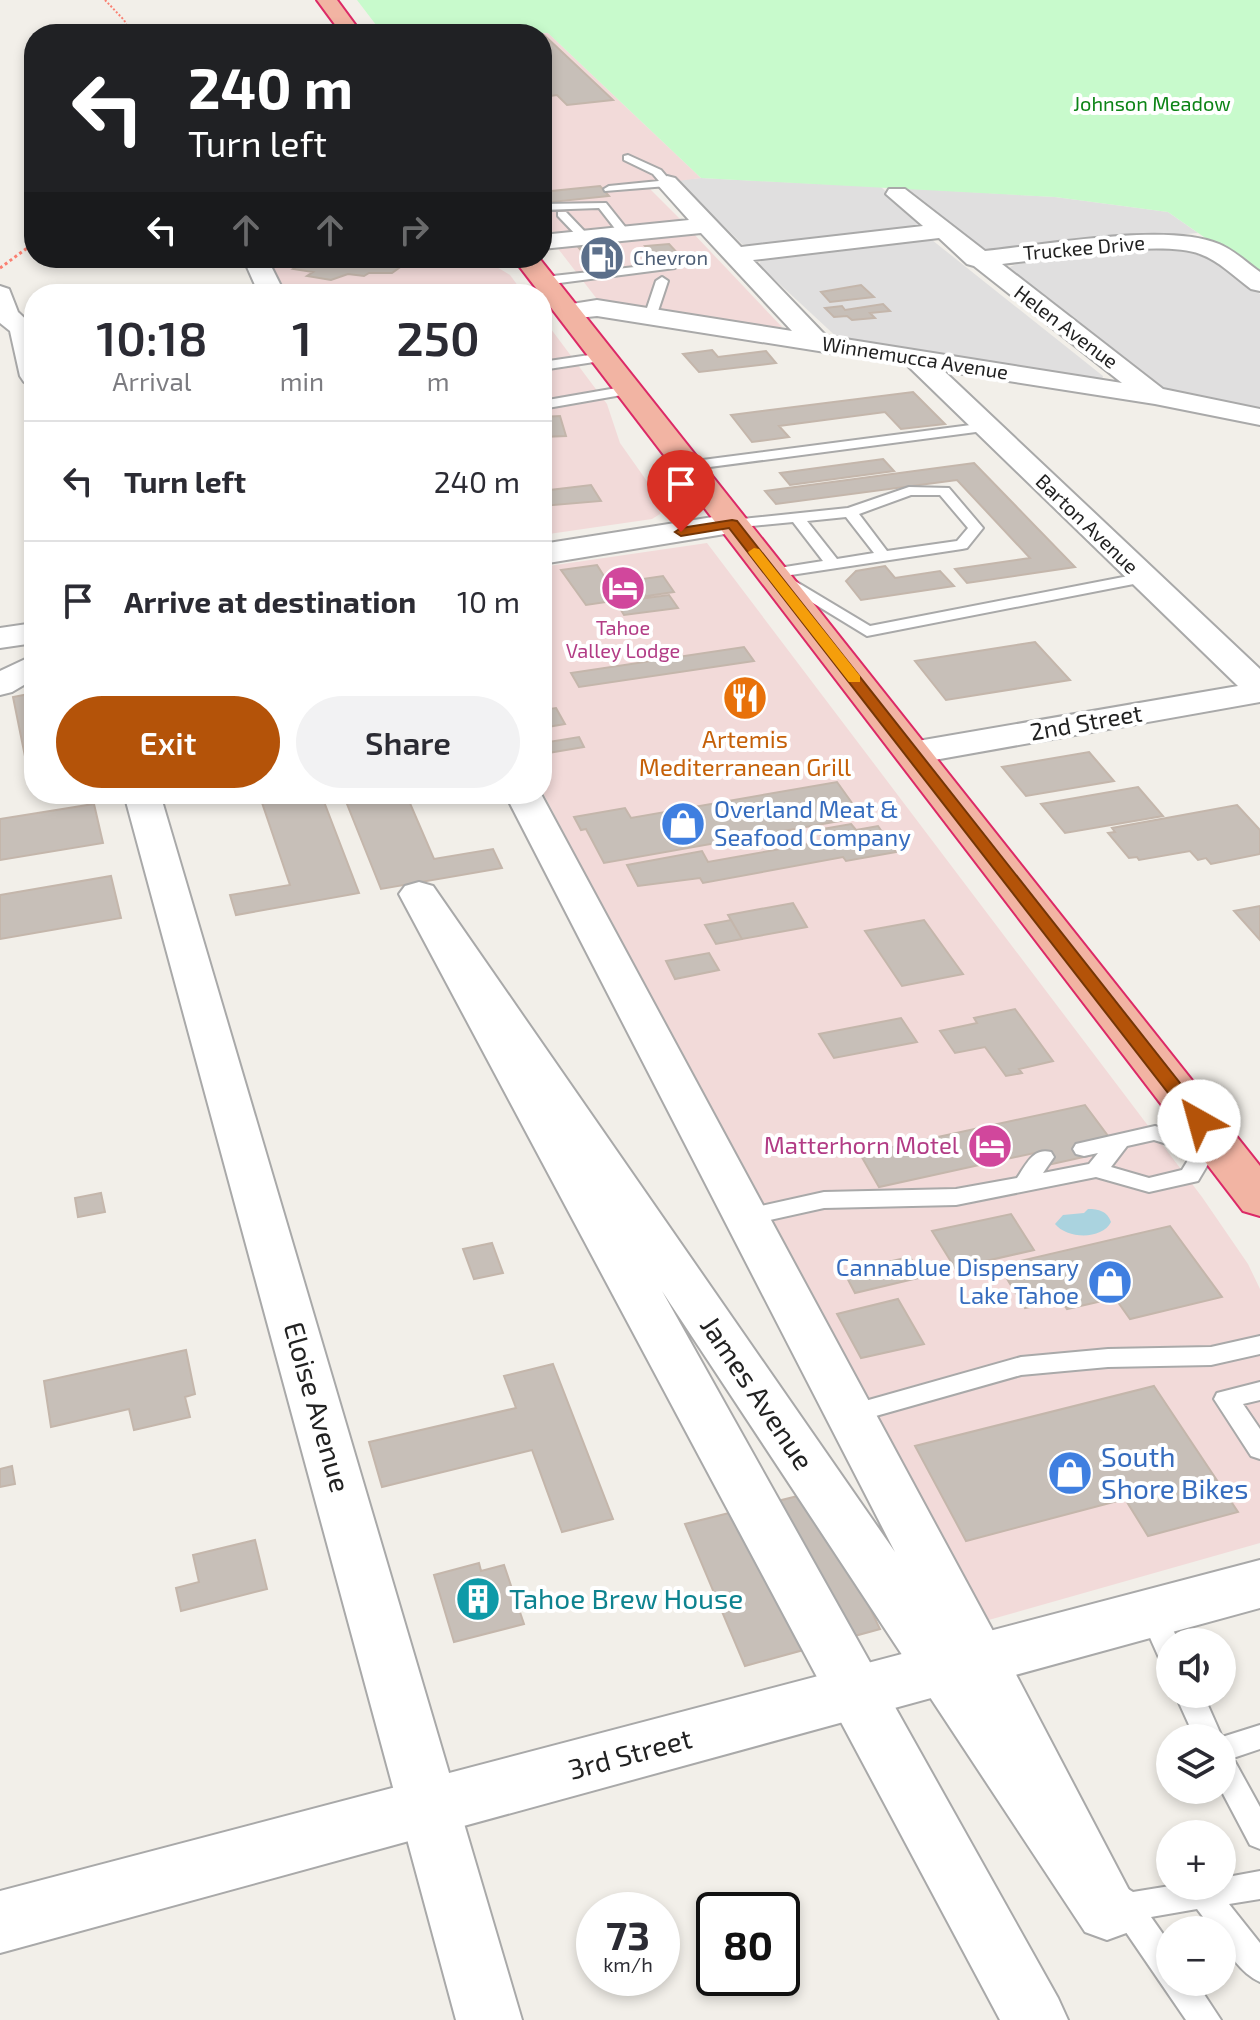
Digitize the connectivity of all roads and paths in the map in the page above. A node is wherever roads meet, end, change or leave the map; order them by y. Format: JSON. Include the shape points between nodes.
{"nodes":[{"id":1,"x":105,"y":0,"type":"edge"},
{"id":2,"x":327,"y":0,"type":"edge"},
{"id":3,"x":126,"y":24,"type":"edge"},
{"id":4,"x":345,"y":24,"type":"edge"},
{"id":5,"x":628,"y":158,"type":"dead end"},
{"id":6,"x":667,"y":183,"type":"junction"},
{"id":7,"x":609,"y":189,"type":"dead end"},
{"id":8,"x":897,"y":194,"type":"dead end"},
{"id":9,"x":552,"y":207,"type":"edge"},
{"id":10,"x":562,"y":214,"type":"dead end"},
{"id":11,"x":706,"y":225,"type":"junction"},
{"id":12,"x":941,"y":231,"type":"junction"},
{"id":13,"x":624,"y":233,"type":"junction"},
{"id":14,"x":584,"y":237,"type":"junction"},
{"id":15,"x":552,"y":241,"type":"edge"},
{"id":16,"x":24,"y":250,"type":"edge"},
{"id":17,"x":735,"y":255,"type":"junction"},
{"id":18,"x":976,"y":259,"type":"junction"},
{"id":19,"x":671,"y":266,"type":"dead end"},
{"id":20,"x":0,"y":268,"type":"edge"},
{"id":21,"x":534,"y":268,"type":"edge"},
{"id":22,"x":544,"y":281,"type":"junction"},
{"id":23,"x":662,"y":281,"type":"dead end"},
{"id":24,"x":546,"y":284,"type":"edge"},
{"id":25,"x":1260,"y":284,"type":"edge"},
{"id":26,"x":552,"y":291,"type":"edge"},
{"id":27,"x":0,"y":294,"type":"edge"},
{"id":28,"x":568,"y":311,"type":"junction"},
{"id":29,"x":650,"y":317,"type":"junction"},
{"id":30,"x":24,"y":336,"type":"edge"},
{"id":31,"x":819,"y":344,"type":"junction"},
{"id":32,"x":603,"y":357,"type":"junction"},
{"id":33,"x":915,"y":358,"type":"junction"},
{"id":34,"x":552,"y":365,"type":"edge"},
{"id":35,"x":628,"y":390,"type":"junction"},
{"id":36,"x":1155,"y":396,"type":"junction"},
{"id":37,"x":552,"y":403,"type":"edge"},
{"id":38,"x":1257,"y":418,"type":"edge"},
{"id":39,"x":986,"y":427,"type":"junction"},
{"id":40,"x":687,"y":466,"type":"junction"},
{"id":41,"x":850,"y":512,"type":"junction"},
{"id":42,"x":797,"y":518,"type":"junction"},
{"id":43,"x":732,"y":524,"type":"junction"},
{"id":44,"x":552,"y":552,"type":"edge"},
{"id":45,"x":884,"y":557,"type":"junction"},
{"id":46,"x":833,"y":564,"type":"junction"},
{"id":47,"x":771,"y":573,"type":"junction"},
{"id":48,"x":1144,"y":578,"type":"junction"},
{"id":49,"x":24,"y":634,"type":"edge"},
{"id":50,"x":0,"y":638,"type":"edge"},
{"id":51,"x":24,"y":671,"type":"edge"},
{"id":52,"x":0,"y":685,"type":"edge"},
{"id":53,"x":1260,"y":690,"type":"edge"},
{"id":54,"x":912,"y":753,"type":"junction"},
{"id":55,"x":145,"y":804,"type":"edge"},
{"id":56,"x":528,"y":804,"type":"edge"},
{"id":57,"x":419,"y":894,"type":"junction"},
{"id":58,"x":1120,"y":1141,"type":"junction"},
{"id":59,"x":1212,"y":1147,"type":"junction"},
{"id":60,"x":1084,"y":1149,"type":"dead end"},
{"id":61,"x":1043,"y":1157,"type":"dead end"},
{"id":62,"x":1096,"y":1170,"type":"junction"},
{"id":63,"x":1024,"y":1184,"type":"junction"},
{"id":64,"x":1260,"y":1199,"type":"edge"},
{"id":65,"x":747,"y":1217,"type":"junction"},
{"id":66,"x":1260,"y":1345,"type":"edge"},
{"id":67,"x":1260,"y":1391,"type":"edge"},
{"id":68,"x":851,"y":1414,"type":"junction"},
{"id":69,"x":1260,"y":1449,"type":"edge"},
{"id":70,"x":1260,"y":1584,"type":"edge"},
{"id":71,"x":1169,"y":1628,"type":"edge"},
{"id":72,"x":1156,"y":1633,"type":"edge"},
{"id":73,"x":980,"y":1661,"type":"junction"},
{"id":74,"x":1260,"y":1737,"type":"edge"},
{"id":75,"x":1236,"y":1745,"type":"edge"},
{"id":76,"x":1236,"y":1791,"type":"edge"},
{"id":77,"x":431,"y":1807,"type":"junction"},
{"id":78,"x":1260,"y":1836,"type":"edge"},
{"id":79,"x":1260,"y":1885,"type":"edge"},
{"id":80,"x":1236,"y":1889,"type":"edge"},
{"id":81,"x":1169,"y":1900,"type":"edge"},
{"id":82,"x":1208,"y":1900,"type":"edge"},
{"id":83,"x":1107,"y":1911,"type":"junction"},
{"id":84,"x":0,"y":1922,"type":"edge"},
{"id":85,"x":1156,"y":1950,"type":"edge"},
{"id":86,"x":1260,"y":1967,"type":"edge"},
{"id":87,"x":1188,"y":1996,"type":"edge"},
{"id":88,"x":489,"y":2020,"type":"edge"},
{"id":89,"x":1035,"y":2020,"type":"edge"},
{"id":90,"x":1205,"y":2020,"type":"edge"}],
"edges":[{"from":1,"to":3,"type":"path"},
{"from":2,"to":4,"type":"highway"},
{"from":5,"to":6,"type":"lane"},
{"from":6,"to":7,"type":"lane"},
{"from":6,"to":11,"type":"street"},
{"from":8,"to":12,"type":"street","name":"Helen Avenue"},
{"from":9,"to":13,"type":"lane","via":[[602,205]]},
{"from":10,"to":14,"type":"lane"},
{"from":11,"to":13,"type":"street"},
{"from":11,"to":17,"type":"street"},
{"from":12,"to":17,"type":"street"},
{"from":12,"to":18,"type":"street","name":"Helen Avenue"},
{"from":13,"to":14,"type":"street"},
{"from":14,"to":15,"type":"street"},
{"from":16,"to":20,"type":"path"},
{"from":17,"to":31,"type":"street"},
{"from":18,"to":25,"type":"street","name":"Truckee Drive","via":[[1160,241],[1191,243],[1213,250]]},
{"from":18,"to":36,"type":"street","name":"Helen Avenue"},
{"from":19,"to":22,"type":"lane"},
{"from":21,"to":22,"type":"highway"},
{"from":22,"to":24,"type":"highway"},
{"from":23,"to":29,"type":"lane"},
{"from":26,"to":28,"type":"highway"},
{"from":27,"to":30,"type":"street","via":[[6,315]]},
{"from":28,"to":29,"type":"street","name":"Winnemucca Avenue","via":[[597,308]]},
{"from":28,"to":32,"type":"highway"},
{"from":29,"to":31,"type":"street","name":"Winnemucca Avenue"},
{"from":31,"to":33,"type":"street","name":"Winnemucca Avenue"},
{"from":32,"to":34,"type":"lane"},
{"from":32,"to":35,"type":"highway"},
{"from":33,"to":36,"type":"street","name":"Winnemucca Avenue"},
{"from":33,"to":39,"type":"street","name":"Barton Avenue"},
{"from":35,"to":37,"type":"lane"},
{"from":35,"to":40,"type":"highway"},
{"from":36,"to":38,"type":"street","name":"Winnemucca Avenue"},
{"from":39,"to":40,"type":"lane"},
{"from":39,"to":48,"type":"street","name":"Barton Avenue"},
{"from":40,"to":43,"type":"highway"},
{"from":41,"to":42,"type":"lane"},
{"from":41,"to":45,"type":"lane"},
{"from":41,"to":45,"type":"lane","via":[[909,491],[944,491],[976,528],[962,545]]},
{"from":42,"to":43,"type":"lane"},
{"from":42,"to":46,"type":"lane"},
{"from":43,"to":44,"type":"street"},
{"from":43,"to":47,"type":"highway"},
{"from":45,"to":46,"type":"lane"},
{"from":46,"to":47,"type":"lane"},
{"from":47,"to":48,"type":"lane","via":[[867,631]]},
{"from":47,"to":54,"type":"highway"},
{"from":48,"to":53,"type":"street","name":"Barton Avenue"},
{"from":49,"to":50,"type":"street"},
{"from":51,"to":52,"type":"street"},
{"from":53,"to":54,"type":"street","name":"2nd Street"},
{"from":54,"to":59,"type":"highway"},
{"from":55,"to":77,"type":"street","name":"Eloise Avenue"},
{"from":56,"to":65,"type":"street"},
{"from":57,"to":83,"type":"street","name":"James Avenue"},
{"from":57,"to":85,"type":"lane"},
{"from":57,"to":89,"type":"street","name":"James Avenue"},
{"from":58,"to":59,"type":"lane","via":[[1155,1133]]},
{"from":58,"to":60,"type":"lane"},
{"from":58,"to":62,"type":"lane"},
{"from":59,"to":62,"type":"lane","via":[[1190,1176],[1149,1185]]},
{"from":59,"to":64,"type":"highway"},
{"from":61,"to":63,"type":"lane"},
{"from":62,"to":63,"type":"lane"},
{"from":63,"to":65,"type":"lane","via":[[956,1197],[824,1200]]},
{"from":65,"to":68,"type":"street"},
{"from":66,"to":68,"type":"lane","via":[[1211,1356],[1021,1366]]},
{"from":67,"to":69,"type":"lane","via":[[1226,1399]]},
{"from":68,"to":73,"type":"street"},
{"from":70,"to":71,"type":"street","name":"3rd Street"},
{"from":72,"to":73,"type":"street","name":"3rd Street"},
{"from":73,"to":77,"type":"street","name":"3rd Street"},
{"from":73,"to":83,"type":"street"},
{"from":74,"to":75,"type":"lane"},
{"from":76,"to":78,"type":"lane"},
{"from":77,"to":84,"type":"street","name":"3rd Street"},
{"from":77,"to":88,"type":"street","name":"Eloise Avenue"},
{"from":79,"to":80,"type":"lane"},
{"from":81,"to":83,"type":"lane"},
{"from":82,"to":86,"type":"lane"},
{"from":87,"to":90,"type":"lane"}]}
